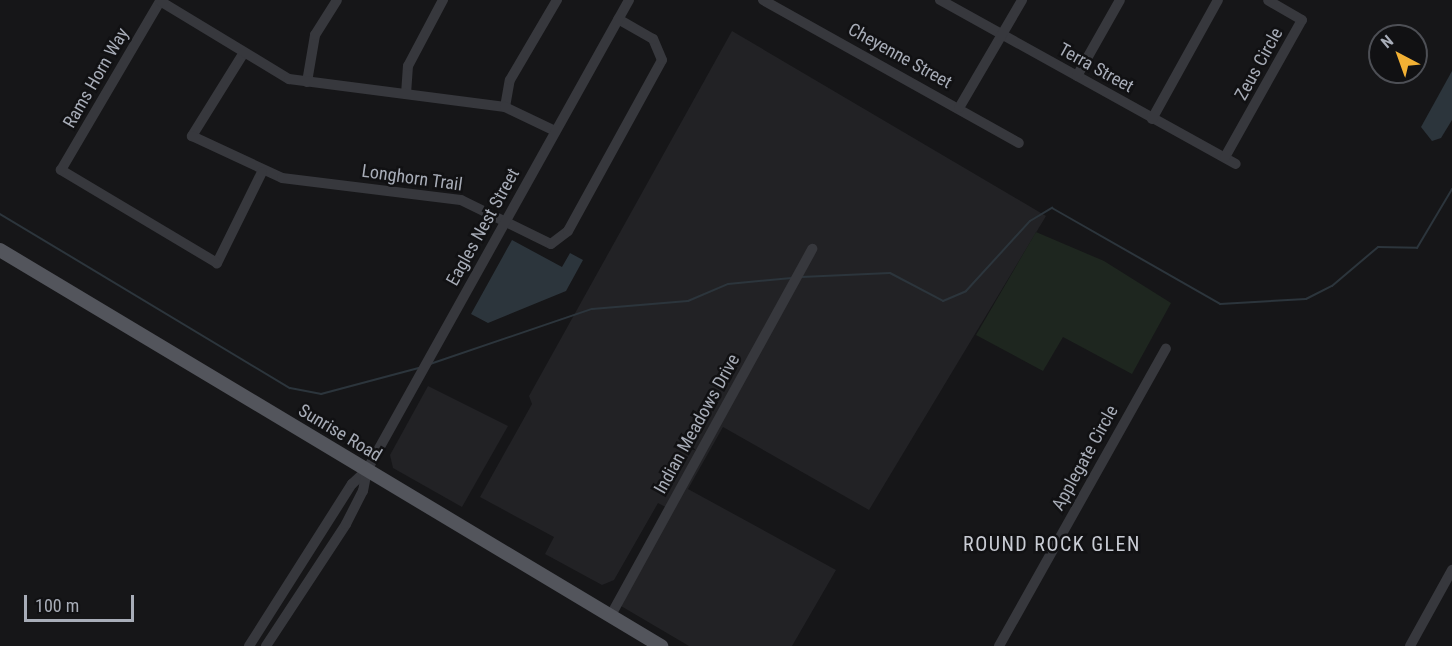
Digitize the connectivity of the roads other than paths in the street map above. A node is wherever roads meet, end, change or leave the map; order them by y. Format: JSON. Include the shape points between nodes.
{"nodes":[{"id":1,"x":337,"y":0,"type":"edge"},
{"id":2,"x":443,"y":0,"type":"edge"},
{"id":3,"x":557,"y":0,"type":"edge"},
{"id":4,"x":629,"y":0,"type":"edge"},
{"id":5,"x":763,"y":0,"type":"edge"},
{"id":6,"x":940,"y":0,"type":"edge"},
{"id":7,"x":1022,"y":0,"type":"edge"},
{"id":8,"x":1120,"y":0,"type":"edge"},
{"id":9,"x":1218,"y":0,"type":"edge"},
{"id":10,"x":1268,"y":0,"type":"edge"},
{"id":11,"x":618,"y":19,"type":"junction"},
{"id":12,"x":1002,"y":35,"type":"junction"},
{"id":13,"x":243,"y":54,"type":"junction"},
{"id":14,"x":1077,"y":76,"type":"junction"},
{"id":15,"x":307,"y":82,"type":"junction"},
{"id":16,"x":406,"y":94,"type":"junction"},
{"id":17,"x":506,"y":106,"type":"junction"},
{"id":18,"x":959,"y":108,"type":"junction"},
{"id":19,"x":1152,"y":118,"type":"junction"},
{"id":20,"x":555,"y":131,"type":"junction"},
{"id":21,"x":1019,"y":143,"type":"dead end"},
{"id":22,"x":1226,"y":157,"type":"junction"},
{"id":23,"x":1236,"y":164,"type":"dead end"},
{"id":24,"x":262,"y":172,"type":"junction"},
{"id":25,"x":505,"y":222,"type":"junction"},
{"id":26,"x":812,"y":249,"type":"dead end"},
{"id":27,"x":0,"y":250,"type":"edge"},
{"id":28,"x":1166,"y":349,"type":"dead end"},
{"id":29,"x":367,"y":470,"type":"junction"},
{"id":30,"x":1452,"y":570,"type":"edge"},
{"id":31,"x":611,"y":615,"type":"junction"},
{"id":32,"x":249,"y":646,"type":"edge"},
{"id":33,"x":266,"y":646,"type":"edge"},
{"id":34,"x":662,"y":646,"type":"edge"},
{"id":35,"x":999,"y":646,"type":"edge"},
{"id":36,"x":1410,"y":646,"type":"edge"}],
"edges":[{"from":1,"to":15,"type":"street","via":[[315,35]]},
{"from":2,"to":16,"type":"street","via":[[408,66]]},
{"from":3,"to":17,"type":"street","via":[[510,80]]},
{"from":4,"to":11,"type":"street","name":"Eagles Nest Street"},
{"from":5,"to":18,"type":"street","name":"Cheyenne Street"},
{"from":6,"to":12,"type":"street","name":"Terra Street"},
{"from":7,"to":12,"type":"street"},
{"from":8,"to":14,"type":"street"},
{"from":9,"to":19,"type":"street"},
{"from":10,"to":22,"type":"street","name":"Zeus Circle","via":[[1302,20]]},
{"from":11,"to":20,"type":"street","name":"Eagles Nest Street"},
{"from":11,"to":25,"type":"street","name":"Longhorn Trail","via":[[659,46],[662,60],[568,231],[557,242],[546,243]]},
{"from":12,"to":14,"type":"street","name":"Terra Street"},
{"from":12,"to":18,"type":"street"},
{"from":13,"to":15,"type":"street","name":"Rams Horn Way","via":[[289,79]]},
{"from":13,"to":24,"type":"street","name":"Longhorn Trail","via":[[192,136]]},
{"from":13,"to":24,"type":"street","name":"Rams Horn Way","via":[[160,1],[61,170],[216,263]]},
{"from":14,"to":19,"type":"street","name":"Terra Street"},
{"from":15,"to":16,"type":"street","name":"Rams Horn Way"},
{"from":16,"to":17,"type":"street","name":"Rams Horn Way"},
{"from":17,"to":20,"type":"street","name":"Rams Horn Way"},
{"from":18,"to":21,"type":"street","name":"Cheyenne Street"},
{"from":19,"to":22,"type":"street","name":"Terra Street"},
{"from":20,"to":25,"type":"street","name":"Eagles Nest Street"},
{"from":22,"to":23,"type":"street","name":"Terra Street"},
{"from":24,"to":25,"type":"street","name":"Longhorn Trail","via":[[448,197]]},
{"from":25,"to":29,"type":"street","name":"Eagles Nest Street"},
{"from":26,"to":31,"type":"street","name":"Indian Meadows Drive"},
{"from":27,"to":29,"type":"main road","name":"Sunrise Road"},
{"from":28,"to":35,"type":"street","name":"Applegate Circle"},
{"from":29,"to":31,"type":"main road","name":"Sunrise Road"},
{"from":29,"to":32,"type":"street","name":"Eagles Nest Street","via":[[352,484]]},
{"from":29,"to":33,"type":"street","name":"Eagles Nest Street","via":[[363,491],[346,524]]},
{"from":30,"to":36,"type":"street"},
{"from":31,"to":34,"type":"main road","name":"Sunrise Road"}]}
